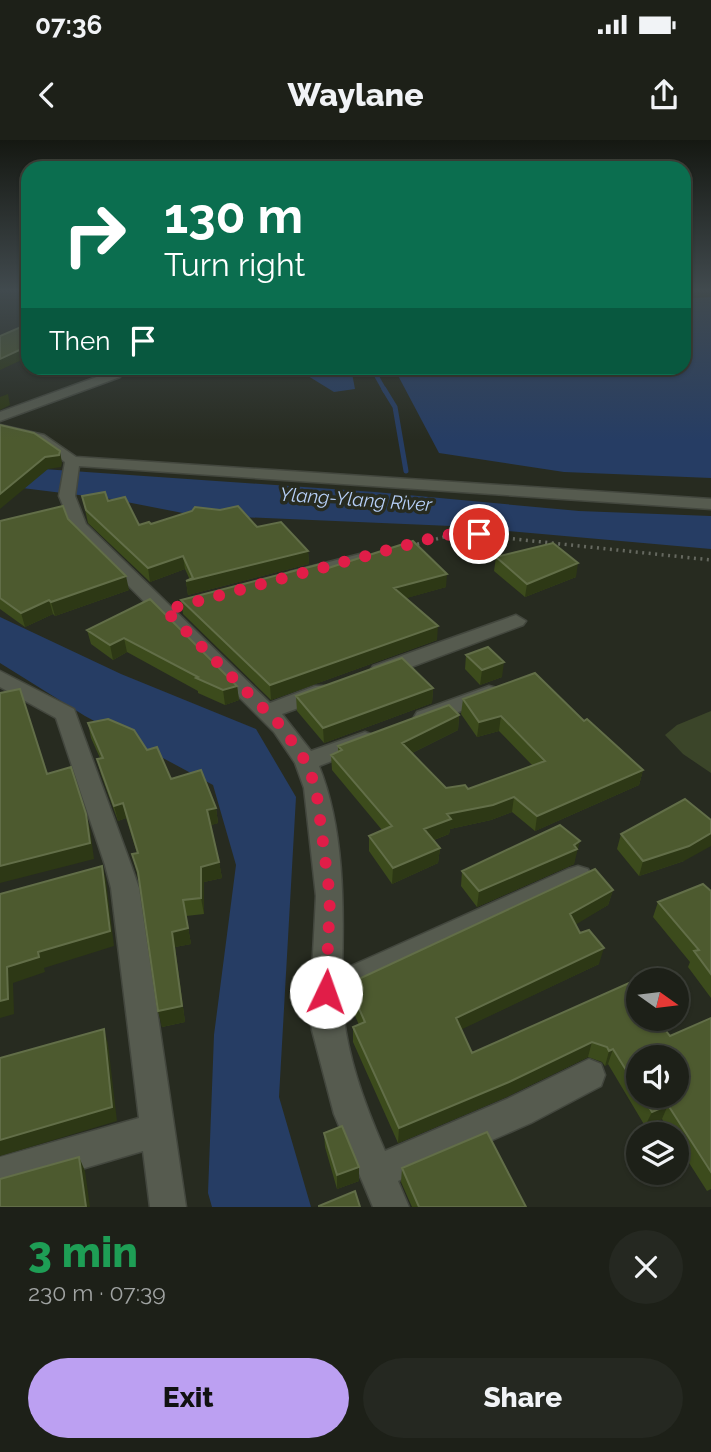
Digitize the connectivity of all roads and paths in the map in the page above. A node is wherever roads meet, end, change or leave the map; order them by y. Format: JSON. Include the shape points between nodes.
{"nodes":[{"id":1,"x":111,"y":375,"type":"edge"},
{"id":2,"x":0,"y":417,"type":"edge"},
{"id":3,"x":0,"y":429,"type":"edge"},
{"id":4,"x":71,"y":465,"type":"junction"},
{"id":5,"x":711,"y":504,"type":"edge"},
{"id":6,"x":407,"y":547,"type":"joint"},
{"id":7,"x":711,"y":560,"type":"edge"},
{"id":8,"x":273,"y":582,"type":"edge"},
{"id":9,"x":516,"y":621,"type":"dead end"},
{"id":10,"x":0,"y":678,"type":"edge"},
{"id":11,"x":514,"y":683,"type":"edge"},
{"id":12,"x":266,"y":712,"type":"junction"},
{"id":13,"x":410,"y":723,"type":"edge"},
{"id":14,"x":384,"y":732,"type":"edge"},
{"id":15,"x":306,"y":762,"type":"junction"},
{"id":16,"x":578,"y":877,"type":"edge"},
{"id":17,"x":326,"y":992,"type":"junction"},
{"id":18,"x":589,"y":1075,"type":"dead end"},
{"id":19,"x":157,"y":1130,"type":"junction"},
{"id":20,"x":376,"y":1173,"type":"junction"},
{"id":21,"x":0,"y":1175,"type":"edge"},
{"id":22,"x":167,"y":1207,"type":"edge"},
{"id":23,"x":391,"y":1207,"type":"edge"}],
"edges":[{"from":1,"to":2,"type":"street"},
{"from":3,"to":4,"type":"street","via":[[23,431],[55,444]]},
{"from":4,"to":5,"type":"street"},
{"from":4,"to":12,"type":"street","via":[[67,496],[79,526],[172,608]]},
{"from":6,"to":7,"type":"path","via":[[458,533]]},
{"from":6,"to":8,"type":"street"},
{"from":9,"to":12,"type":"street"},
{"from":10,"to":19,"type":"street","via":[[66,714],[105,869],[125,888]]},
{"from":11,"to":13,"type":"street"},
{"from":12,"to":15,"type":"street"},
{"from":14,"to":15,"type":"street"},
{"from":15,"to":17,"type":"street","via":[[316,788],[330,897]]},
{"from":16,"to":17,"type":"street"},
{"from":17,"to":20,"type":"street","via":[[328,1030],[347,1102]]},
{"from":18,"to":20,"type":"street"},
{"from":19,"to":21,"type":"street"},
{"from":19,"to":22,"type":"street"},
{"from":20,"to":23,"type":"street"}]}
